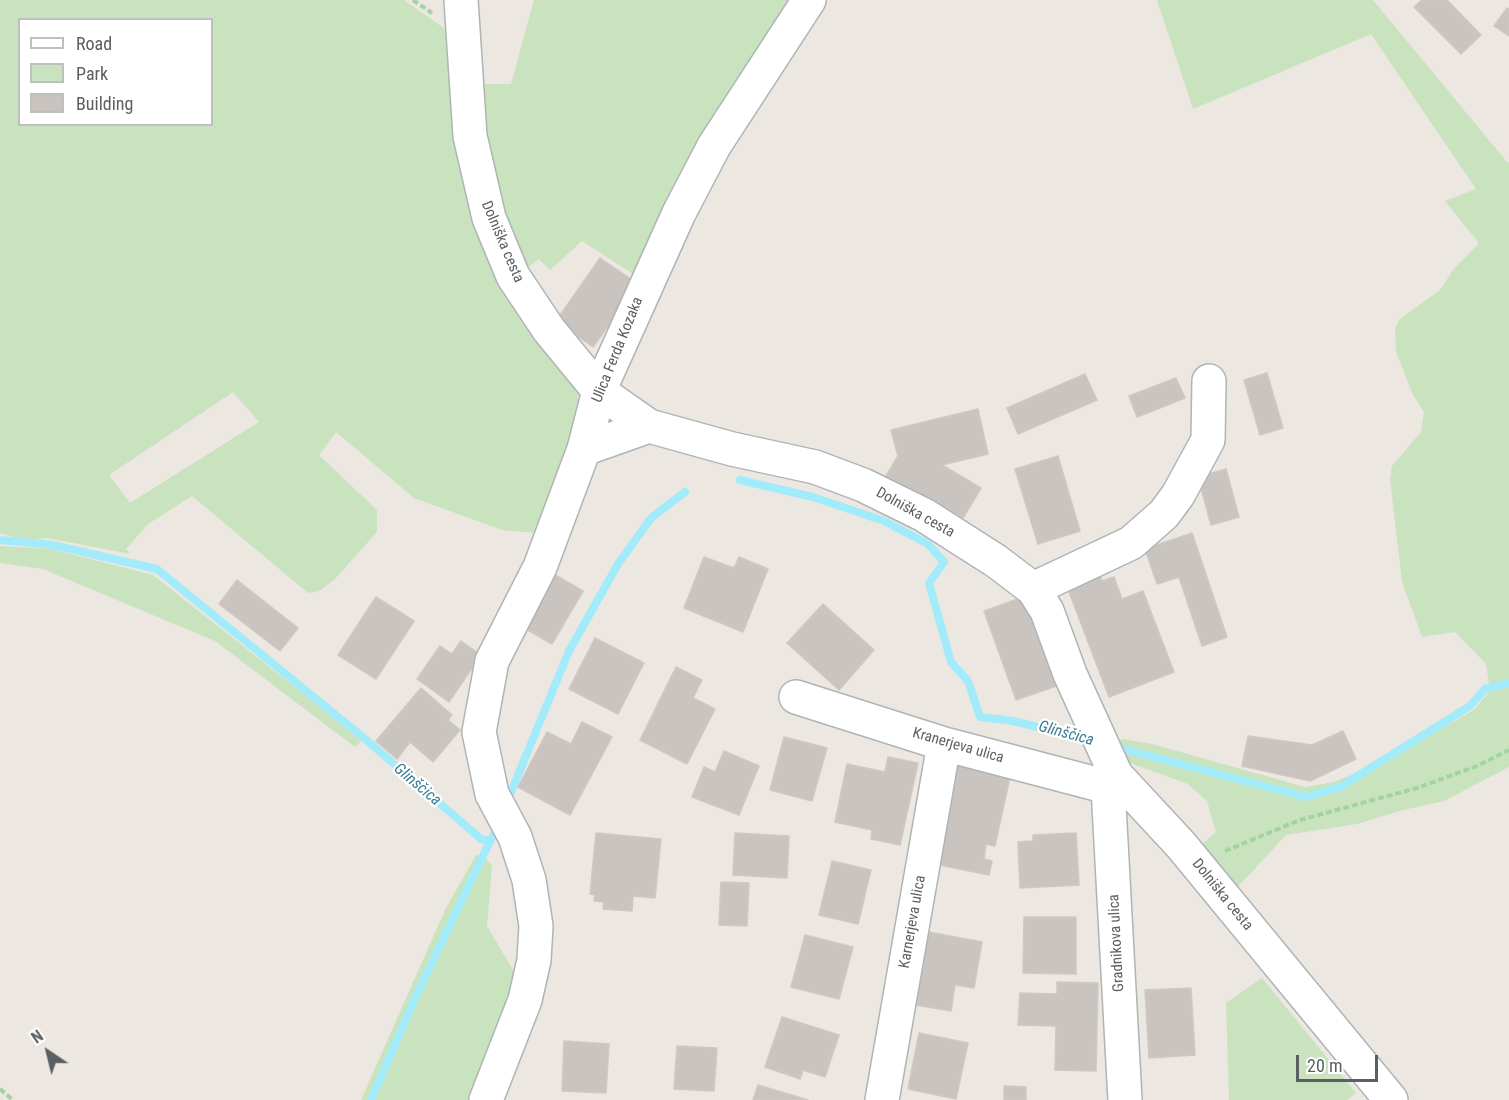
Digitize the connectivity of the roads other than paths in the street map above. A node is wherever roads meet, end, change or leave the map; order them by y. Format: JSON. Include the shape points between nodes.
{"nodes":[{"id":1,"x":460,"y":0,"type":"edge"},
{"id":2,"x":809,"y":0,"type":"edge"},
{"id":3,"x":1209,"y":381,"type":"dead end"},
{"id":4,"x":599,"y":391,"type":"junction"},
{"id":5,"x":649,"y":426,"type":"junction"},
{"id":6,"x":584,"y":449,"type":"junction"},
{"id":7,"x":1034,"y":590,"type":"junction"},
{"id":8,"x":796,"y":697,"type":"dead end"},
{"id":9,"x":944,"y":744,"type":"junction"},
{"id":10,"x":1110,"y":773,"type":"junction"},
{"id":11,"x":486,"y":1100,"type":"edge"},
{"id":12,"x":882,"y":1100,"type":"edge"},
{"id":13,"x":1125,"y":1100,"type":"edge"},
{"id":14,"x":1391,"y":1100,"type":"edge"}],
"edges":[{"from":1,"to":4,"type":"street","name":"Dolniška cesta","via":[[470,136],[489,218],[513,276],[549,330]]},
{"from":2,"to":4,"type":"street","name":"Ulica Ferda Kozaka","via":[[714,146],[679,213]]},
{"from":3,"to":7,"type":"street","via":[[1208,440],[1164,514],[1131,543]]},
{"from":4,"to":5,"type":"street","name":"Dolniška cesta"},
{"from":4,"to":6,"type":"street","name":"Ulica Ferda Kozaka"},
{"from":5,"to":6,"type":"street"},
{"from":5,"to":7,"type":"street","name":"Dolniška cesta","via":[[815,467],[863,485],[924,514]]},
{"from":6,"to":11,"type":"street","name":"Ulica Ferda Kozaka","via":[[540,567],[492,661],[479,732],[492,794],[515,837],[529,880],[536,926],[534,960],[525,1000]]},
{"from":7,"to":10,"type":"street","name":"Dolniška cesta","via":[[1047,611]]},
{"from":8,"to":9,"type":"street","name":"Kranerjeva ulica"},
{"from":9,"to":10,"type":"street","name":"Kranerjeva ulica"},
{"from":9,"to":12,"type":"street","name":"Karnerjeva ulica"},
{"from":10,"to":13,"type":"street","name":"Gradnikova ulica"},
{"from":10,"to":14,"type":"street","name":"Dolniška cesta","via":[[1181,845]]}]}
